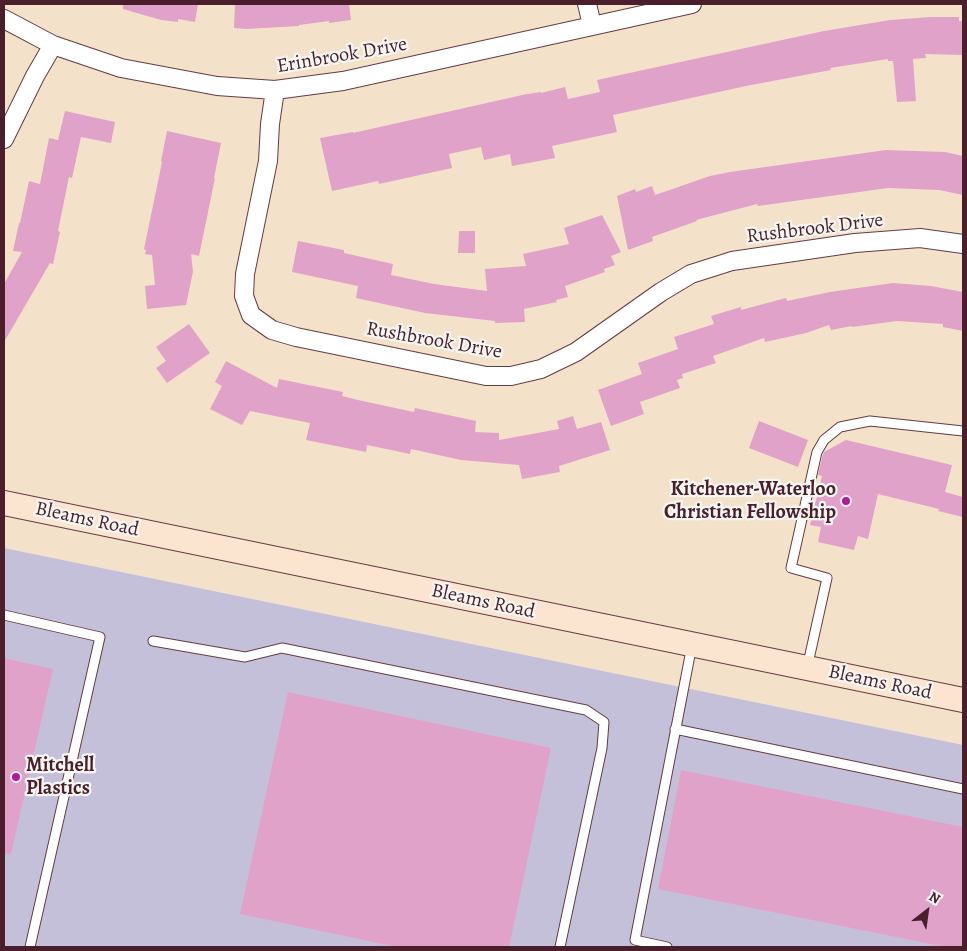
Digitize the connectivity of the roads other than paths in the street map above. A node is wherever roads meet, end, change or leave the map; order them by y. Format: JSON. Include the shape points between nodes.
{"nodes":[{"id":1,"x":587,"y":4,"type":"edge"},
{"id":2,"x":692,"y":4,"type":"edge"},
{"id":3,"x":4,"y":19,"type":"edge"},
{"id":4,"x":592,"y":26,"type":"junction"},
{"id":5,"x":53,"y":45,"type":"junction"},
{"id":6,"x":276,"y":90,"type":"junction"},
{"id":7,"x":4,"y":139,"type":"edge"},
{"id":8,"x":963,"y":244,"type":"edge"},
{"id":9,"x":963,"y":431,"type":"edge"},
{"id":10,"x":4,"y":503,"type":"edge"},
{"id":11,"x":4,"y":615,"type":"edge"},
{"id":12,"x":153,"y":641,"type":"dead end"},
{"id":13,"x":692,"y":644,"type":"junction"},
{"id":14,"x":807,"y":668,"type":"junction"},
{"id":15,"x":963,"y":700,"type":"edge"},
{"id":16,"x":675,"y":729,"type":"junction"},
{"id":17,"x":963,"y":789,"type":"edge"},
{"id":18,"x":30,"y":947,"type":"edge"},
{"id":19,"x":560,"y":947,"type":"edge"},
{"id":20,"x":667,"y":947,"type":"edge"}],
"edges":[{"from":1,"to":4,"type":"street"},
{"from":2,"to":4,"type":"street","name":"Erinbrook Drive"},
{"from":3,"to":5,"type":"street","name":"Erinbrook Drive"},
{"from":4,"to":6,"type":"street","name":"Erinbrook Drive","via":[[343,81]]},
{"from":5,"to":6,"type":"street","name":"Erinbrook Drive","via":[[122,68],[217,86]]},
{"from":5,"to":7,"type":"street"},
{"from":6,"to":8,"type":"street","name":"Rushbrook Drive","via":[[268,160],[245,274],[244,296],[251,315],[272,330],[296,337],[486,376],[511,376],[540,369],[576,352],[691,274],[732,261],[855,243],[920,238]]},
{"from":9,"to":14,"type":"lane","via":[[870,422],[840,427],[824,440],[817,452],[791,568],[827,578]]},
{"from":10,"to":13,"type":"main road","name":"Bleams Road"},
{"from":11,"to":18,"type":"lane","via":[[100,636]]},
{"from":12,"to":19,"type":"lane","via":[[245,657],[282,648],[586,710],[604,722],[602,748]]},
{"from":13,"to":14,"type":"main road","name":"Bleams Road"},
{"from":13,"to":16,"type":"lane"},
{"from":14,"to":15,"type":"main road","name":"Bleams Road"},
{"from":16,"to":17,"type":"lane"},
{"from":16,"to":20,"type":"lane","via":[[635,940]]}]}
